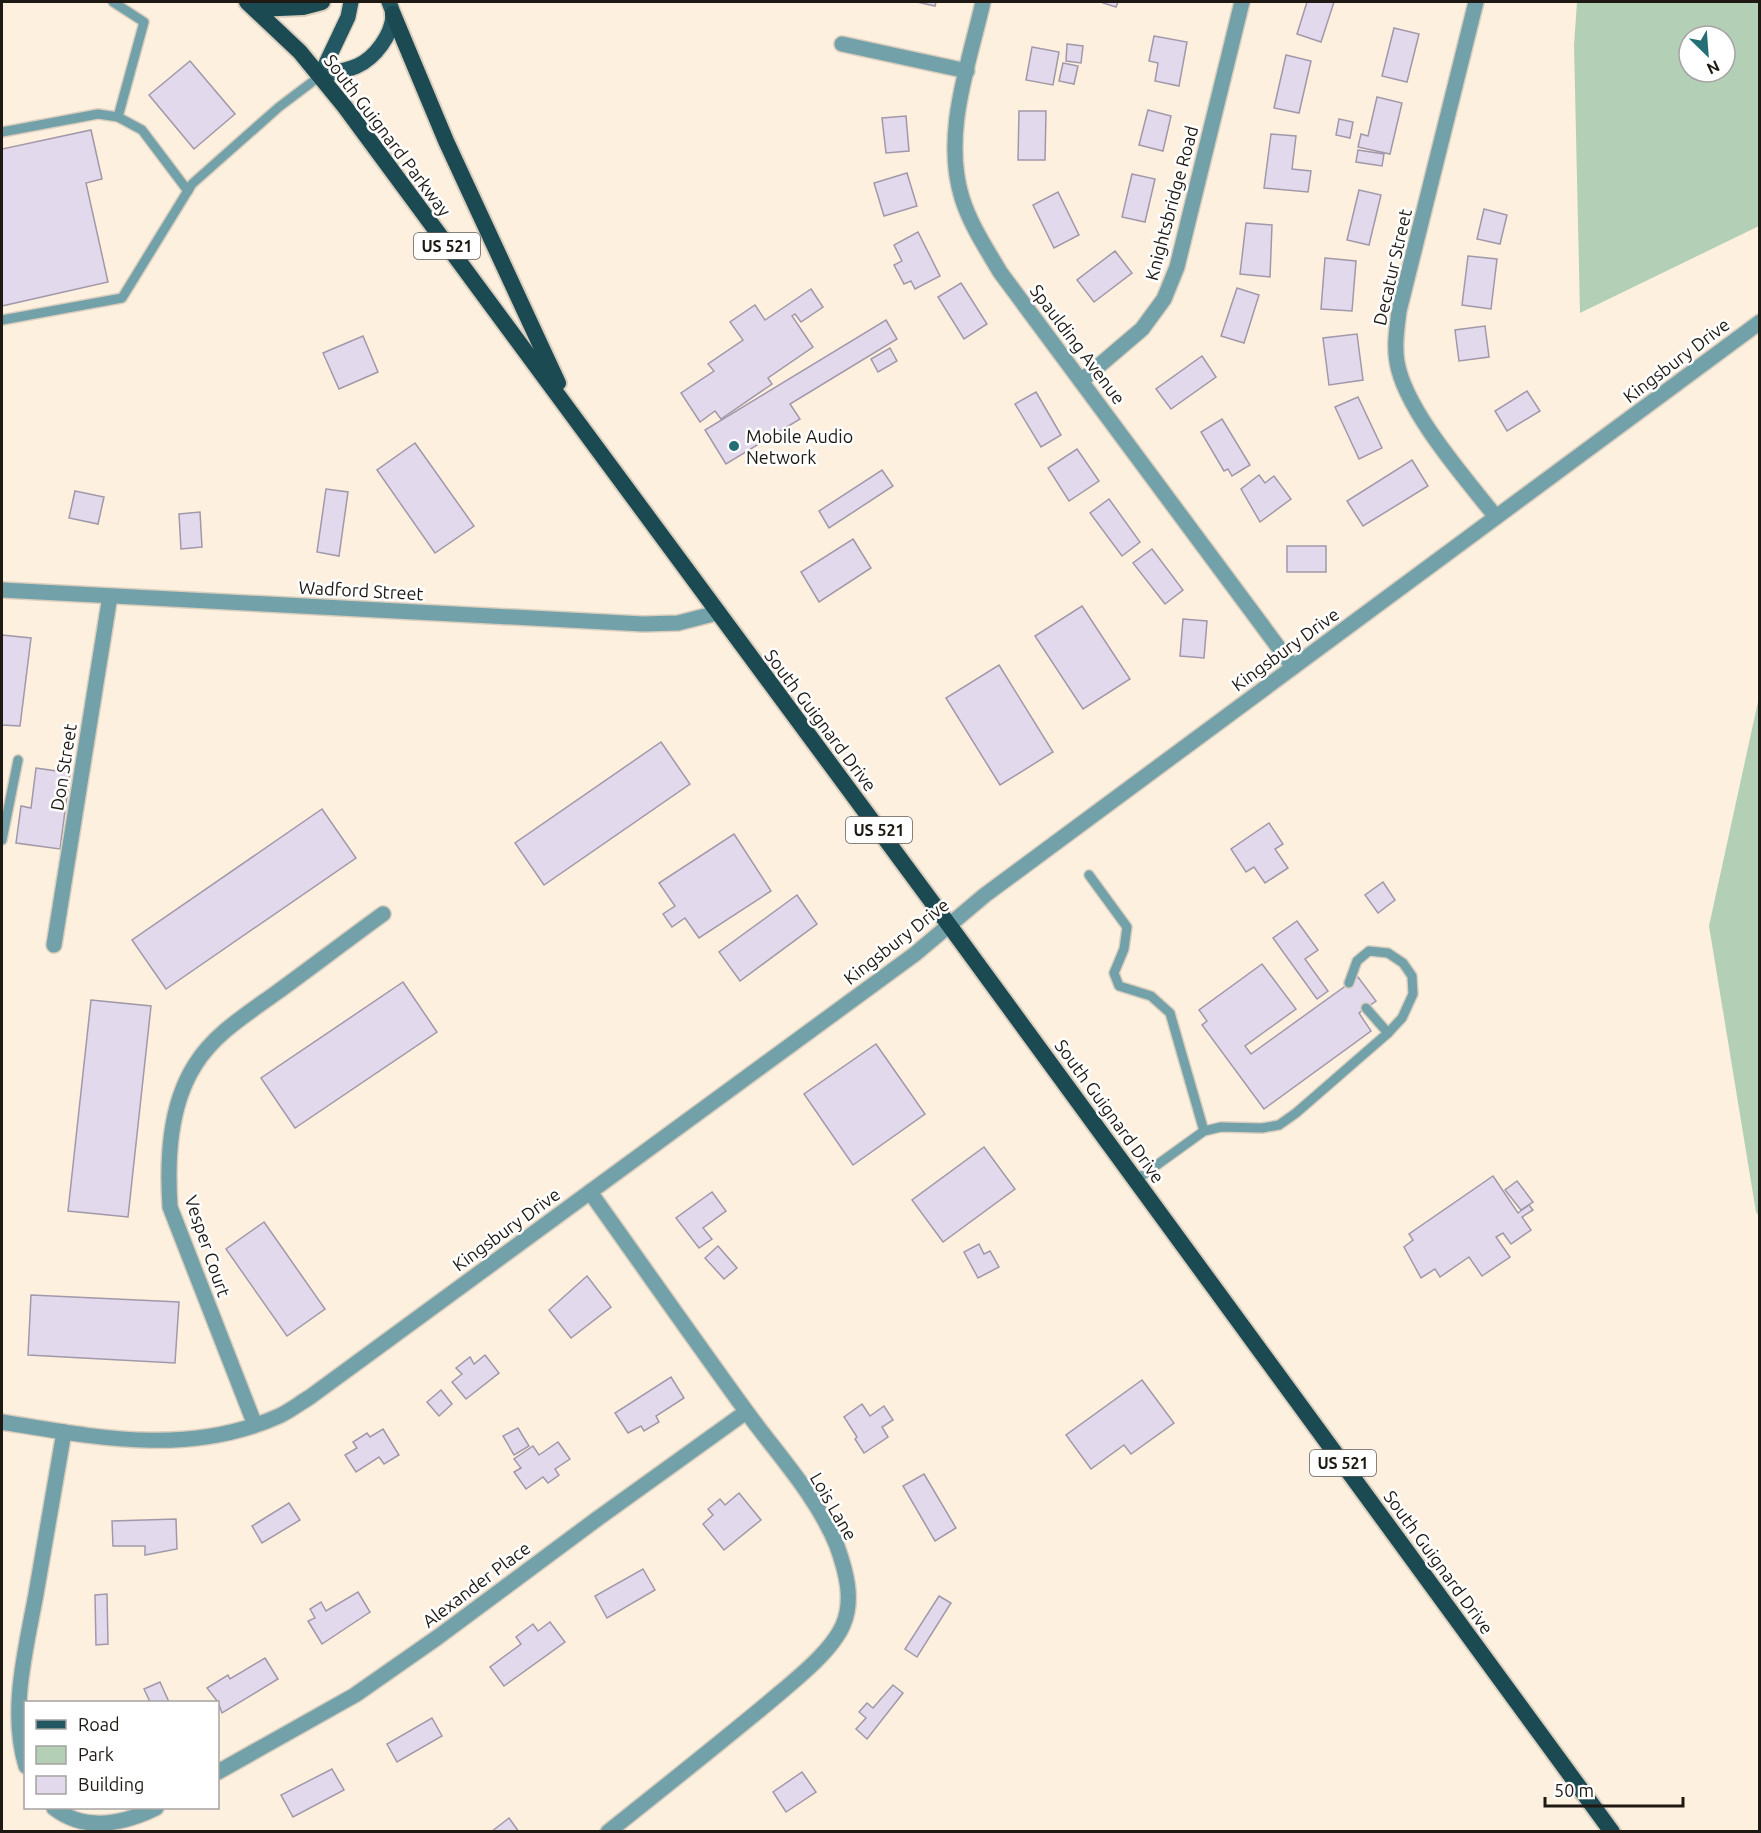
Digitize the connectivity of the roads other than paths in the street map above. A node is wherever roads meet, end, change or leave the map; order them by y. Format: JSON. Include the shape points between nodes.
{"nodes":[{"id":1,"x":113,"y":2,"type":"edge"},
{"id":2,"x":322,"y":2,"type":"edge"},
{"id":3,"x":351,"y":2,"type":"edge"},
{"id":4,"x":983,"y":2,"type":"edge"},
{"id":5,"x":1242,"y":2,"type":"edge"},
{"id":6,"x":1476,"y":2,"type":"edge"},
{"id":7,"x":251,"y":5,"type":"edge"},
{"id":8,"x":391,"y":8,"type":"edge"},
{"id":9,"x":842,"y":44,"type":"dead end"},
{"id":10,"x":967,"y":71,"type":"junction"},
{"id":11,"x":320,"y":76,"type":"junction"},
{"id":12,"x":118,"y":117,"type":"junction"},
{"id":13,"x":2,"y":132,"type":"edge"},
{"id":14,"x":188,"y":191,"type":"junction"},
{"id":15,"x":2,"y":320,"type":"edge"},
{"id":16,"x":1760,"y":322,"type":"edge"},
{"id":17,"x":1081,"y":381,"type":"junction"},
{"id":18,"x":573,"y":416,"type":"junction"},
{"id":19,"x":1496,"y":517,"type":"junction"},
{"id":20,"x":2,"y":590,"type":"edge"},
{"id":21,"x":110,"y":596,"type":"junction"},
{"id":22,"x":717,"y":613,"type":"junction"},
{"id":23,"x":1293,"y":667,"type":"junction"},
{"id":24,"x":18,"y":759,"type":"dead end"},
{"id":25,"x":2,"y":840,"type":"edge"},
{"id":26,"x":1089,"y":875,"type":"dead end"},
{"id":27,"x":383,"y":914,"type":"dead end"},
{"id":28,"x":949,"y":925,"type":"junction"},
{"id":29,"x":54,"y":945,"type":"dead end"},
{"id":30,"x":1349,"y":983,"type":"dead end"},
{"id":31,"x":1366,"y":1008,"type":"dead end"},
{"id":32,"x":1388,"y":1033,"type":"junction"},
{"id":33,"x":1204,"y":1131,"type":"junction"},
{"id":34,"x":1136,"y":1180,"type":"junction"},
{"id":35,"x":591,"y":1192,"type":"junction"},
{"id":36,"x":746,"y":1412,"type":"junction"},
{"id":37,"x":2,"y":1422,"type":"edge"},
{"id":38,"x":255,"y":1425,"type":"junction"},
{"id":39,"x":64,"y":1432,"type":"junction"},
{"id":40,"x":24,"y":1760,"type":"edge"},
{"id":41,"x":219,"y":1771,"type":"edge"},
{"id":42,"x":56,"y":1809,"type":"edge"},
{"id":43,"x":154,"y":1809,"type":"edge"},
{"id":44,"x":608,"y":1832,"type":"edge"},
{"id":45,"x":1612,"y":1832,"type":"edge"}],
"edges":[{"from":1,"to":12,"type":"lane","via":[[144,22]]},
{"from":2,"to":7,"type":"highway","via":[[303,7]]},
{"from":3,"to":11,"type":"main road","via":[[348,17]]},
{"from":4,"to":10,"type":"street","name":"Spaulding Avenue"},
{"from":5,"to":17,"type":"street","name":"Knightsbridge Road","via":[[1177,267],[1164,299],[1142,329]]},
{"from":6,"to":19,"type":"street","name":"Decatur Street","via":[[1399,311],[1395,350],[1400,375],[1422,417]]},
{"from":7,"to":11,"type":"highway","name":"South Guignard Parkway","number":"US 521"},
{"from":8,"to":11,"type":"main road","via":[[387,34],[369,59],[356,67]]},
{"from":8,"to":18,"type":"highway","via":[[446,141]]},
{"from":9,"to":10,"type":"street"},
{"from":10,"to":17,"type":"street","name":"Spaulding Avenue","via":[[958,108],[956,140],[962,197],[1000,272]]},
{"from":11,"to":14,"type":"lane","via":[[279,107],[192,183]]},
{"from":11,"to":18,"type":"highway","name":"South Guignard Parkway","number":"US 521"},
{"from":12,"to":13,"type":"lane","via":[[98,114]]},
{"from":12,"to":14,"type":"lane","via":[[142,130]]},
{"from":14,"to":15,"type":"lane","via":[[122,298]]},
{"from":16,"to":19,"type":"street","name":"Kingsbury Drive"},
{"from":17,"to":23,"type":"street","name":"Spaulding Avenue"},
{"from":18,"to":22,"type":"highway","name":"South Guignard Drive","number":"US 521"},
{"from":19,"to":23,"type":"street","name":"Kingsbury Drive"},
{"from":20,"to":21,"type":"street","name":"Wadford Street"},
{"from":21,"to":22,"type":"street","name":"Wadford Street","via":[[643,624],[678,623]]},
{"from":21,"to":29,"type":"street","name":"Don Street"},
{"from":22,"to":28,"type":"highway","name":"South Guignard Drive","number":"US 521"},
{"from":23,"to":28,"type":"street","name":"Kingsbury Drive"},
{"from":24,"to":25,"type":"lane"},
{"from":26,"to":33,"type":"lane","via":[[1127,927],[1124,949],[1114,973],[1119,986],[1151,996],[1170,1013]]},
{"from":27,"to":38,"type":"street","name":"Vesper Court","via":[[217,1037],[195,1065],[180,1096],[171,1140],[170,1207]]},
{"from":28,"to":34,"type":"highway","name":"South Guignard Drive","number":"US 521"},
{"from":28,"to":35,"type":"street","name":"Kingsbury Drive"},
{"from":30,"to":32,"type":"lane","via":[[1357,961],[1369,951],[1388,953],[1403,963],[1412,976],[1413,994],[1402,1018]]},
{"from":31,"to":32,"type":"lane"},
{"from":32,"to":33,"type":"lane","via":[[1279,1125]]},
{"from":33,"to":34,"type":"lane"},
{"from":34,"to":45,"type":"highway","name":"South Guignard Drive","number":"US 521"},
{"from":35,"to":36,"type":"street","name":"Lois Lane"},
{"from":35,"to":38,"type":"street","name":"Kingsbury Drive","via":[[310,1397]]},
{"from":36,"to":41,"type":"street","name":"Alexander Place","via":[[354,1695]]},
{"from":36,"to":44,"type":"street","name":"Lois Lane","via":[[802,1486],[836,1544],[845,1571],[848,1613],[828,1647],[796,1680]]},
{"from":37,"to":39,"type":"street","name":"Kingsbury Drive"},
{"from":38,"to":39,"type":"street","name":"Kingsbury Drive","via":[[189,1440],[114,1439]]},
{"from":39,"to":40,"type":"street","via":[[24,1664],[18,1718]]},
{"from":42,"to":43,"type":"street","via":[[85,1822],[101,1824]]}]}
